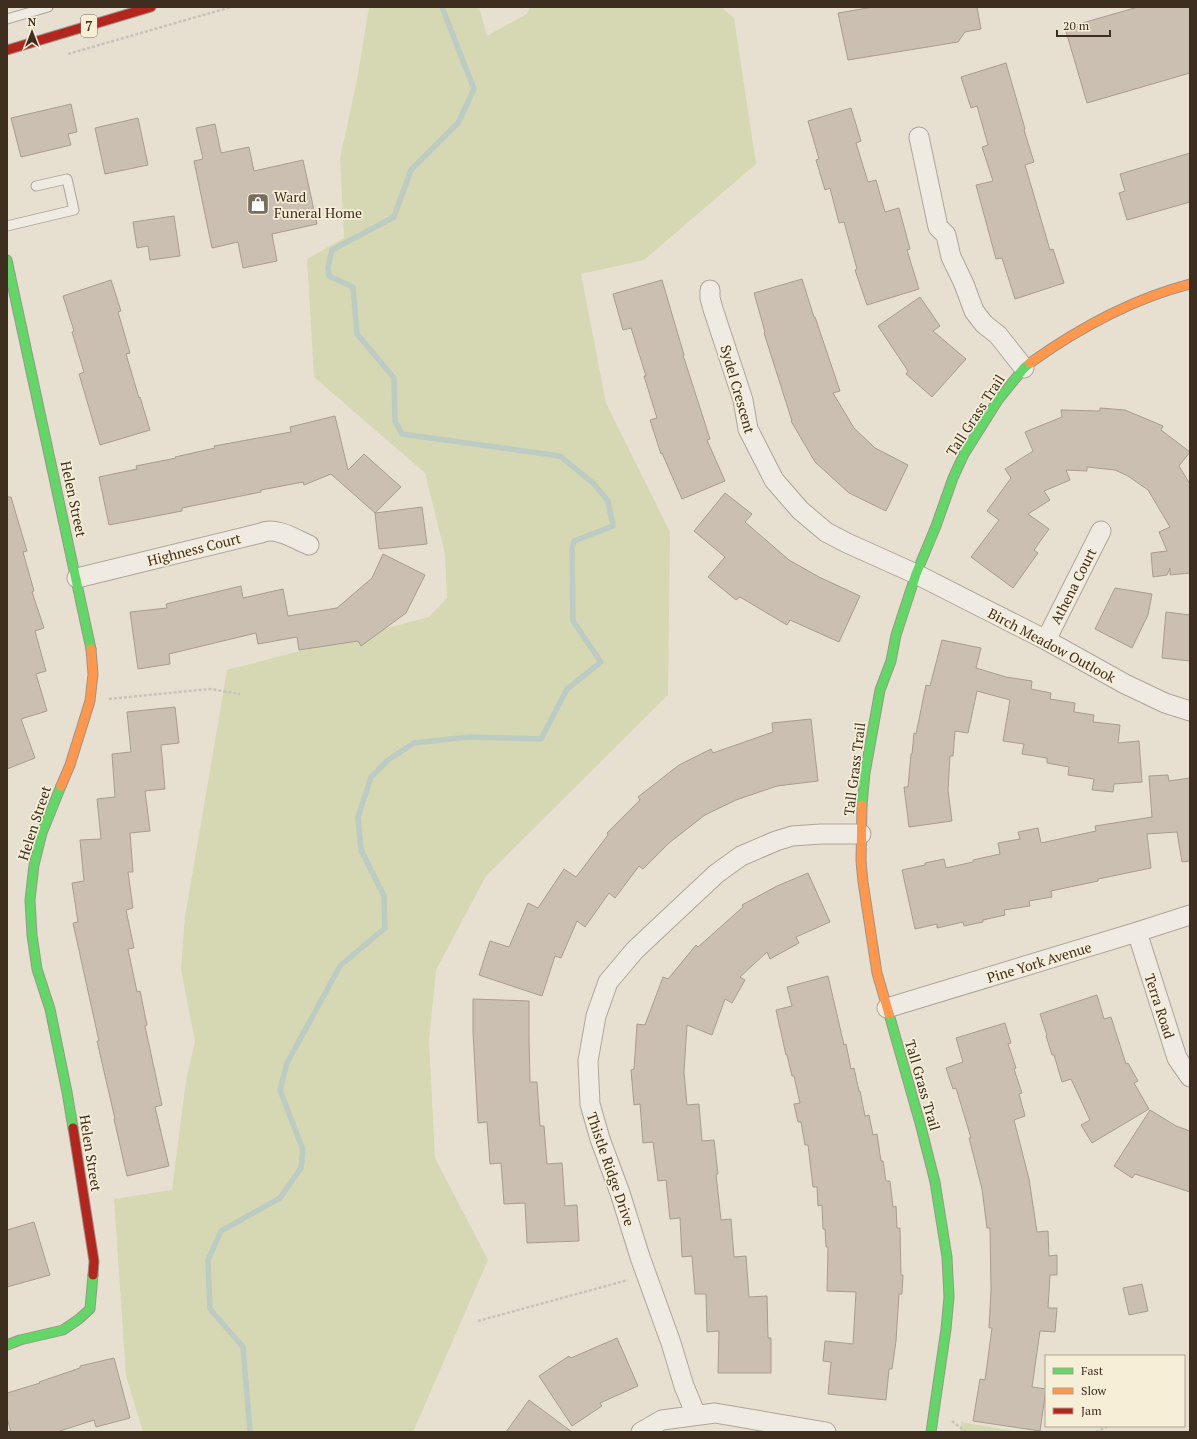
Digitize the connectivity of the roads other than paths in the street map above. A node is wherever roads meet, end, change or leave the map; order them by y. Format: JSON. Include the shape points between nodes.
{"nodes":[{"id":1,"x":48,"y":7,"type":"edge"},
{"id":2,"x":151,"y":7,"type":"edge"},
{"id":3,"x":7,"y":19,"type":"edge"},
{"id":4,"x":7,"y":50,"type":"edge"},
{"id":5,"x":920,"y":136,"type":"dead end"},
{"id":6,"x":36,"y":186,"type":"dead end"},
{"id":7,"x":7,"y":226,"type":"edge"},
{"id":8,"x":7,"y":260,"type":"edge"},
{"id":9,"x":1190,"y":284,"type":"edge"},
{"id":10,"x":710,"y":290,"type":"dead end"},
{"id":11,"x":1024,"y":368,"type":"junction"},
{"id":12,"x":1101,"y":531,"type":"dead end"},
{"id":13,"x":309,"y":545,"type":"dead end"},
{"id":14,"x":916,"y":574,"type":"junction"},
{"id":15,"x":77,"y":578,"type":"junction"},
{"id":16,"x":1046,"y":640,"type":"junction"},
{"id":17,"x":1190,"y":712,"type":"edge"},
{"id":18,"x":861,"y":834,"type":"junction"},
{"id":19,"x":1190,"y":915,"type":"edge"},
{"id":20,"x":1137,"y":932,"type":"junction"},
{"id":21,"x":888,"y":1008,"type":"junction"},
{"id":22,"x":1190,"y":1077,"type":"edge"},
{"id":23,"x":7,"y":1345,"type":"edge"},
{"id":24,"x":696,"y":1415,"type":"junction"},
{"id":25,"x":640,"y":1432,"type":"edge"},
{"id":26,"x":826,"y":1432,"type":"edge"},
{"id":27,"x":931,"y":1432,"type":"edge"}],
"edges":[{"from":1,"to":3,"type":"lane"},
{"from":2,"to":4,"type":"street","number":"7"},
{"from":5,"to":11,"type":"street","via":[[938,227],[946,235],[951,257],[974,311],[984,324],[998,335]]},
{"from":6,"to":7,"type":"lane","via":[[67,179],[74,210]]},
{"from":8,"to":15,"type":"street","name":"Helen Street"},
{"from":9,"to":11,"type":"street","name":"Tall Grass Trail","via":[[1140,300],[1083,328]]},
{"from":10,"to":14,"type":"street","name":"Sydel Crescent","via":[[713,309],[743,400],[748,430],[774,480],[800,510],[826,532]]},
{"from":11,"to":14,"type":"street","name":"Tall Grass Trail","via":[[998,400],[964,454],[952,478]]},
{"from":12,"to":16,"type":"street","name":"Athena Court"},
{"from":13,"to":15,"type":"street","name":"Highness Court","via":[[274,530],[266,530]]},
{"from":14,"to":16,"type":"street","name":"Birch Meadow Outlook"},
{"from":14,"to":18,"type":"street","name":"Tall Grass Trail","via":[[880,690],[865,773]]},
{"from":15,"to":23,"type":"street","name":"Helen Street","via":[[91,645],[93,674],[90,701],[70,764],[42,833],[34,865],[30,900],[37,969],[50,1010],[67,1092],[94,1261],[93,1285],[90,1309],[63,1330]]},
{"from":16,"to":17,"type":"street","name":"Birch Meadow Outlook","via":[[1125,684]]},
{"from":18,"to":21,"type":"street","name":"Tall Grass Trail","via":[[863,882],[877,973]]},
{"from":18,"to":24,"type":"street","name":"Thistle Ridge Drive","via":[[792,836],[741,856],[716,874],[635,950],[608,982],[596,1016],[588,1061],[590,1104],[684,1386]]},
{"from":19,"to":20,"type":"street","name":"Pine York Avenue"},
{"from":20,"to":21,"type":"street","name":"Pine York Avenue"},
{"from":20,"to":22,"type":"street","name":"Terra Road","via":[[1177,1058]]},
{"from":21,"to":27,"type":"street","name":"Tall Grass Trail","via":[[935,1182],[947,1257],[949,1297]]},
{"from":24,"to":25,"type":"street","via":[[662,1420]]},
{"from":24,"to":26,"type":"street","via":[[715,1413]]}]}
